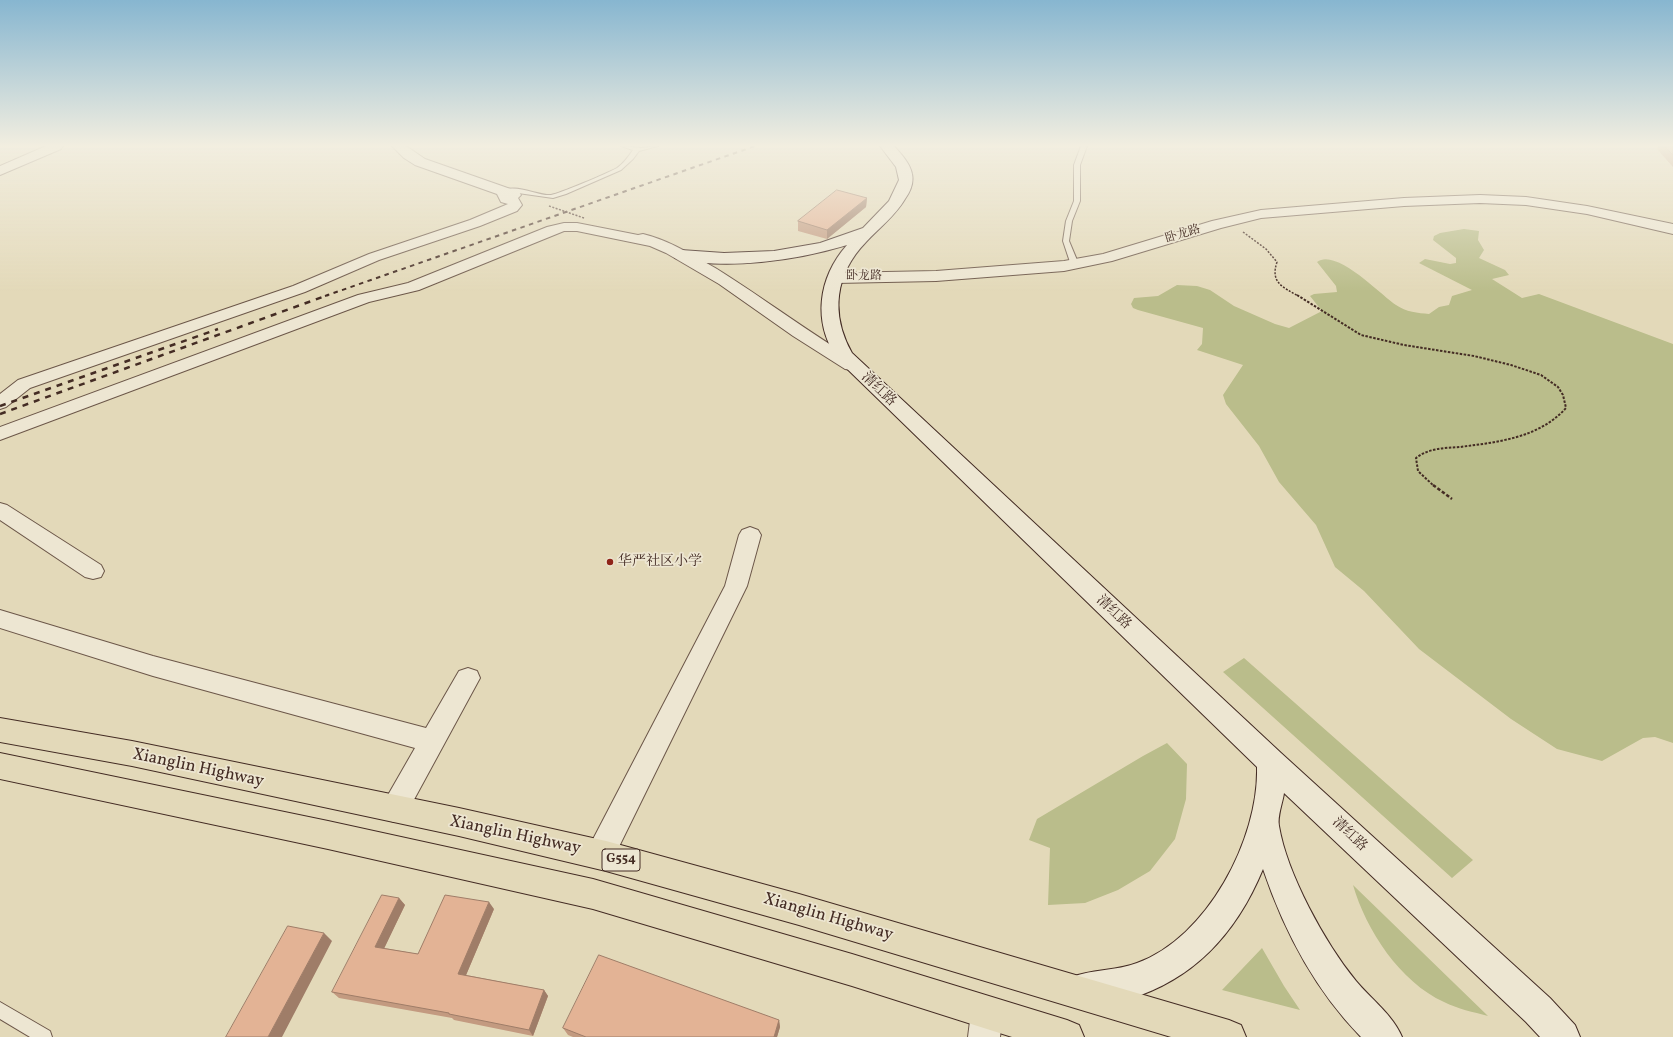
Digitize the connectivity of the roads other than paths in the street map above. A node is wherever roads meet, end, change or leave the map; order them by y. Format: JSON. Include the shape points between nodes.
{"nodes":[{"id":1,"x":508,"y":194,"type":"edge"},
{"id":2,"x":540,"y":194,"type":"edge"},
{"id":3,"x":558,"y":194,"type":"edge"},
{"id":4,"x":901,"y":194,"type":"edge"},
{"id":5,"x":1076,"y":194,"type":"edge"},
{"id":6,"x":880,"y":220,"type":"junction"},
{"id":7,"x":1673,"y":229,"type":"edge"},
{"id":8,"x":622,"y":230,"type":"dead end"},
{"id":9,"x":655,"y":243,"type":"junction"},
{"id":10,"x":681,"y":255,"type":"junction"},
{"id":11,"x":1076,"y":265,"type":"junction"},
{"id":12,"x":836,"y":278,"type":"junction"},
{"id":13,"x":851,"y":365,"type":"junction"},
{"id":14,"x":0,"y":403,"type":"edge"},
{"id":15,"x":0,"y":434,"type":"edge"},
{"id":16,"x":0,"y":510,"type":"edge"},
{"id":17,"x":750,"y":535,"type":"dead end"},
{"id":18,"x":93,"y":571,"type":"dead end"},
{"id":19,"x":0,"y":619,"type":"edge"},
{"id":20,"x":468,"y":678,"type":"dead end"},
{"id":21,"x":0,"y":730,"type":"edge"},
{"id":22,"x":432,"y":741,"type":"junction"},
{"id":23,"x":1271,"y":762,"type":"junction"},
{"id":24,"x":0,"y":766,"type":"edge"},
{"id":25,"x":394,"y":809,"type":"junction"},
{"id":26,"x":1264,"y":825,"type":"junction"},
{"id":27,"x":600,"y":855,"type":"junction"},
{"id":28,"x":1063,"y":989,"type":"junction"},
{"id":29,"x":0,"y":1010,"type":"edge"},
{"id":30,"x":986,"y":1025,"type":"edge"},
{"id":31,"x":44,"y":1037,"type":"edge"},
{"id":32,"x":1067,"y":1037,"type":"edge"},
{"id":33,"x":1229,"y":1037,"type":"edge"},
{"id":34,"x":1385,"y":1037,"type":"edge"},
{"id":35,"x":1563,"y":1037,"type":"edge"}],
"edges":[{"from":1,"to":14,"type":"street","via":[[506,199],[515,205],[512,208],[475,224],[374,257],[299,289],[24,384]]},
{"from":2,"to":3,"type":"lane"},
{"from":4,"to":6,"type":"main road","name":"清红路"},
{"from":5,"to":11,"type":"lane","via":[[1068,221],[1066,240]]},
{"from":6,"to":10,"type":"main road","via":[[852,238],[815,249],[735,258]]},
{"from":6,"to":12,"type":"main road","name":"清红路","via":[[848,253]]},
{"from":7,"to":11,"type":"main road","name":"卧龙路","via":[[1579,209],[1504,200],[1445,200],[1261,214],[1228,221]]},
{"from":8,"to":9,"type":"street"},
{"from":9,"to":10,"type":"street"},
{"from":9,"to":15,"type":"street","via":[[578,227],[552,230],[413,287],[364,298]]},
{"from":10,"to":13,"type":"street","via":[[720,277],[803,337]]},
{"from":11,"to":12,"type":"main road","name":"卧龙路","via":[[977,274]]},
{"from":12,"to":13,"type":"main road","name":"清红路","via":[[829,305],[830,325],[837,345]]},
{"from":13,"to":23,"type":"main road","name":"清红路"},
{"from":16,"to":18,"type":"street"},
{"from":17,"to":27,"type":"street","via":[[736,586]]},
{"from":19,"to":22,"type":"street","via":[[152,666]]},
{"from":20,"to":22,"type":"street"},
{"from":21,"to":25,"type":"highway","name":"Xianglin Highway","number":"G554"},
{"from":22,"to":25,"type":"street"},
{"from":23,"to":26,"type":"main road","via":[[1270,790]]},
{"from":23,"to":35,"type":"main road","name":"清红路","via":[[1538,1010]]},
{"from":24,"to":30,"type":"highway","via":[[320,833],[593,894],[852,970]]},
{"from":25,"to":27,"type":"highway","name":"Xianglin Highway","number":"G554"},
{"from":26,"to":28,"type":"main road","via":[[1237,892],[1216,923],[1188,951],[1154,974],[1134,982],[1112,987]]},
{"from":26,"to":34,"type":"main road","via":[[1285,891],[1314,950],[1348,999]]},
{"from":27,"to":28,"type":"highway","name":"Xianglin Highway","number":"G554","via":[[879,933]]},
{"from":28,"to":33,"type":"highway","name":"Xianglin Highway","number":"G554"},
{"from":29,"to":31,"type":"lane"},
{"from":30,"to":32,"type":"highway"}]}
